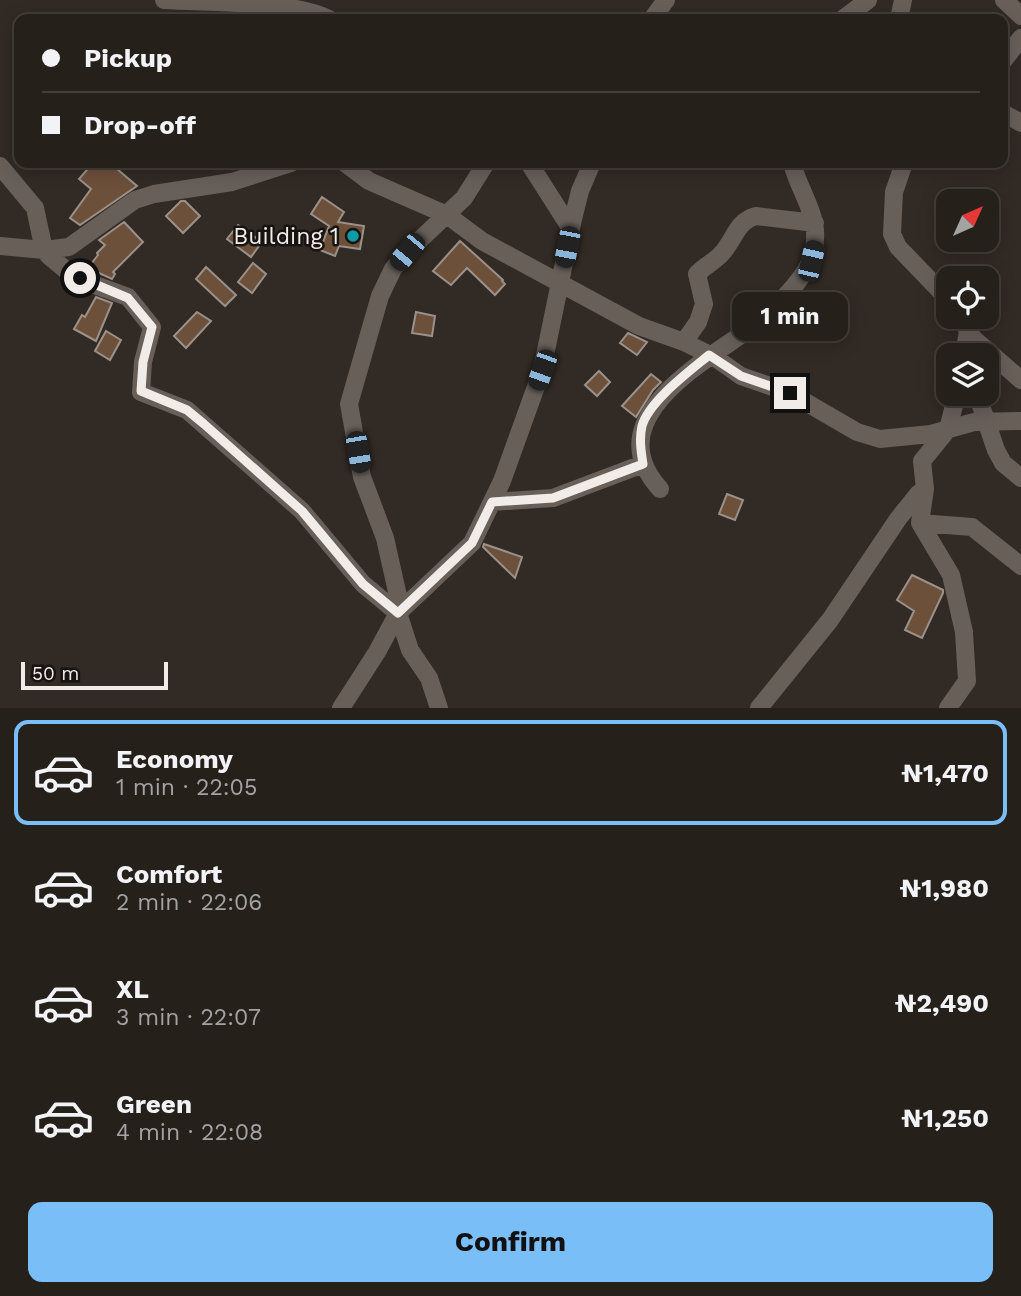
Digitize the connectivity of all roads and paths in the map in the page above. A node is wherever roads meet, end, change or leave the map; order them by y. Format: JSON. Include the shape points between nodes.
{"nodes":[{"id":1,"x":164,"y":0,"type":"edge"},
{"id":2,"x":868,"y":0,"type":"edge"},
{"id":3,"x":1004,"y":0,"type":"edge"},
{"id":4,"x":259,"y":7,"type":"edge"},
{"id":5,"x":316,"y":14,"type":"edge"},
{"id":6,"x":850,"y":14,"type":"edge"},
{"id":7,"x":1021,"y":16,"type":"edge"},
{"id":8,"x":1021,"y":38,"type":"edge"},
{"id":9,"x":1008,"y":55,"type":"edge"},
{"id":10,"x":0,"y":166,"type":"edge"},
{"id":11,"x":275,"y":168,"type":"edge"},
{"id":12,"x":352,"y":168,"type":"edge"},
{"id":13,"x":483,"y":168,"type":"edge"},
{"id":14,"x":532,"y":168,"type":"edge"},
{"id":15,"x":590,"y":168,"type":"edge"},
{"id":16,"x":794,"y":168,"type":"edge"},
{"id":17,"x":902,"y":168,"type":"edge"},
{"id":18,"x":447,"y":215,"type":"junction"},
{"id":19,"x":815,"y":223,"type":"junction"},
{"id":20,"x":571,"y":229,"type":"junction"},
{"id":21,"x":0,"y":246,"type":"edge"},
{"id":22,"x":44,"y":250,"type":"junction"},
{"id":23,"x":560,"y":284,"type":"junction"},
{"id":24,"x":936,"y":287,"type":"edge"},
{"id":25,"x":967,"y":329,"type":"edge"},
{"id":26,"x":684,"y":342,"type":"junction"},
{"id":27,"x":709,"y":355,"type":"junction"},
{"id":28,"x":1021,"y":380,"type":"edge"},
{"id":29,"x":954,"y":406,"type":"edge"},
{"id":30,"x":982,"y":406,"type":"edge"},
{"id":31,"x":1021,"y":421,"type":"edge"},
{"id":32,"x":987,"y":422,"type":"junction"},
{"id":33,"x":948,"y":429,"type":"junction"},
{"id":34,"x":643,"y":464,"type":"junction"},
{"id":35,"x":1021,"y":478,"type":"edge"},
{"id":36,"x":660,"y":489,"type":"dead end"},
{"id":37,"x":925,"y":489,"type":"junction"},
{"id":38,"x":492,"y":502,"type":"junction"},
{"id":39,"x":920,"y":523,"type":"junction"},
{"id":40,"x":1021,"y":566,"type":"edge"},
{"id":41,"x":398,"y":613,"type":"junction"},
{"id":42,"x":341,"y":708,"type":"edge"},
{"id":43,"x":439,"y":708,"type":"edge"},
{"id":44,"x":759,"y":708,"type":"edge"},
{"id":45,"x":948,"y":708,"type":"edge"}],
"edges":[{"from":1,"to":4,"type":"street"},
{"from":2,"to":6,"type":"street"},
{"from":3,"to":7,"type":"street"},
{"from":4,"to":5,"type":"street","via":[[296,6]]},
{"from":8,"to":9,"type":"street"},
{"from":10,"to":22,"type":"street","via":[[35,208]]},
{"from":11,"to":22,"type":"street","via":[[232,182],[135,200],[69,247]]},
{"from":12,"to":18,"type":"street","via":[[369,181]]},
{"from":13,"to":18,"type":"street"},
{"from":14,"to":20,"type":"street"},
{"from":15,"to":20,"type":"street"},
{"from":16,"to":19,"type":"street"},
{"from":17,"to":24,"type":"street","via":[[894,192],[892,234],[898,247]]},
{"from":18,"to":23,"type":"street","via":[[482,241]]},
{"from":18,"to":41,"type":"street","via":[[393,269],[380,296],[349,404],[362,477],[396,577]]},
{"from":19,"to":26,"type":"street","via":[[756,216],[738,226],[724,251],[697,274],[704,304]]},
{"from":19,"to":27,"type":"street","via":[[811,261],[799,280],[749,330]]},
{"from":20,"to":23,"type":"street"},
{"from":21,"to":22,"type":"street"},
{"from":22,"to":41,"type":"street","via":[[66,270],[128,298],[152,327],[141,391],[187,410],[302,511],[363,584]]},
{"from":23,"to":26,"type":"street","via":[[639,326]]},
{"from":23,"to":38,"type":"street","via":[[542,370]]},
{"from":25,"to":28,"type":"street"},
{"from":26,"to":27,"type":"street"},
{"from":27,"to":33,"type":"street","via":[[741,376],[790,393],[858,432],[880,439]]},
{"from":27,"to":34,"type":"street","via":[[649,414],[641,435]]},
{"from":29,"to":33,"type":"street"},
{"from":30,"to":32,"type":"street"},
{"from":31,"to":32,"type":"street"},
{"from":32,"to":33,"type":"street"},
{"from":32,"to":35,"type":"street","via":[[1003,463]]},
{"from":33,"to":37,"type":"street","via":[[922,461]]},
{"from":34,"to":36,"type":"street"},
{"from":34,"to":38,"type":"street","via":[[553,498]]},
{"from":37,"to":39,"type":"street"},
{"from":37,"to":44,"type":"street"},
{"from":38,"to":41,"type":"street","via":[[472,543]]},
{"from":39,"to":40,"type":"street","via":[[972,527]]},
{"from":39,"to":45,"type":"street","via":[[951,575],[964,632],[967,681]]},
{"from":41,"to":42,"type":"street"},
{"from":41,"to":43,"type":"street","via":[[410,650],[429,678]]}]}
